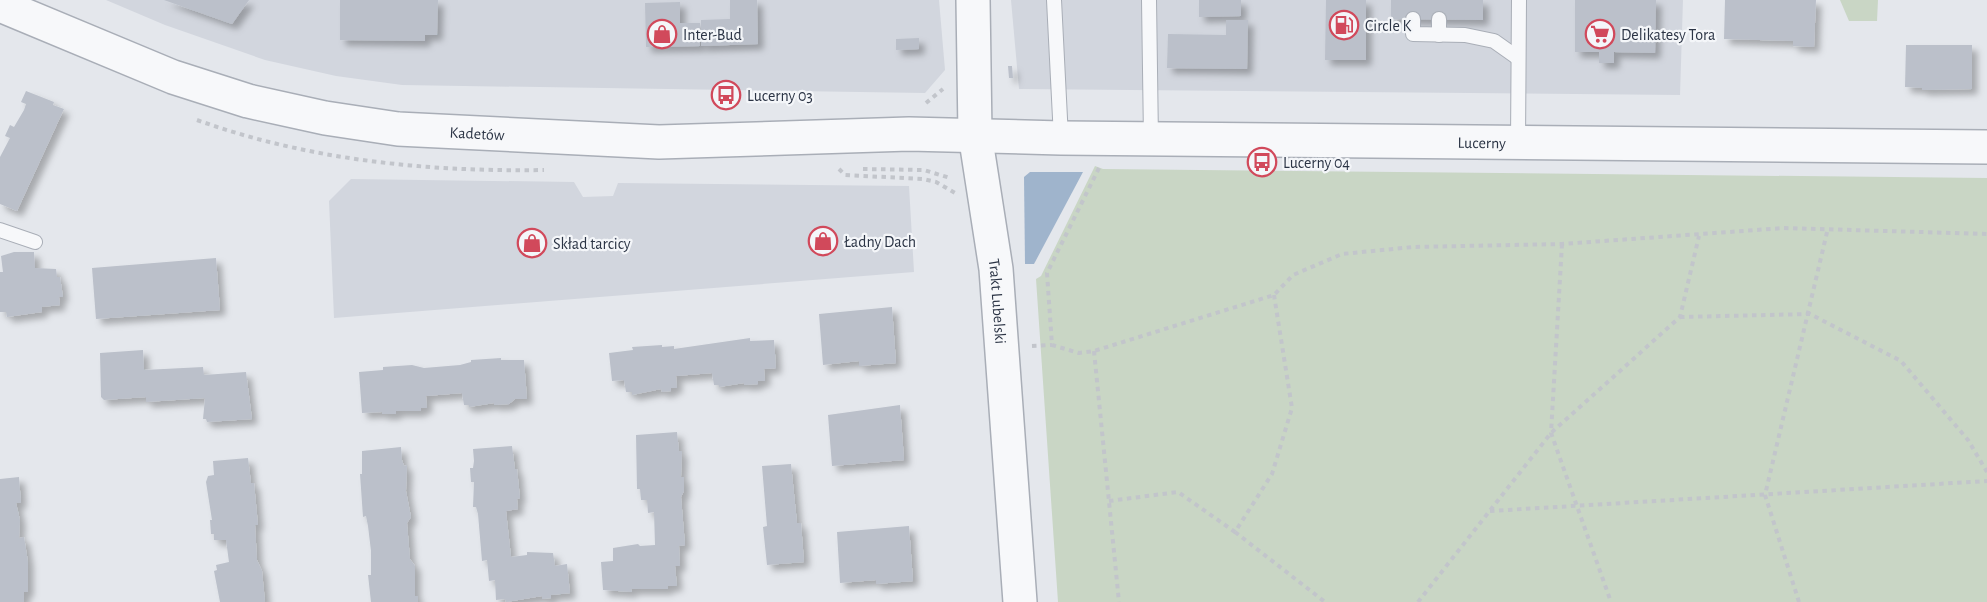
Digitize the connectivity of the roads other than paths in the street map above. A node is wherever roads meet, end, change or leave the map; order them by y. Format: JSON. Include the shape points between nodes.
{"nodes":[{"id":1,"x":973,"y":0,"type":"edge"},
{"id":2,"x":1054,"y":0,"type":"edge"},
{"id":3,"x":1149,"y":0,"type":"edge"},
{"id":4,"x":1519,"y":0,"type":"edge"},
{"id":5,"x":0,"y":4,"type":"edge"},
{"id":6,"x":1413,"y":19,"type":"dead end"},
{"id":7,"x":1439,"y":19,"type":"dead end"},
{"id":8,"x":1465,"y":20,"type":"dead end"},
{"id":9,"x":1439,"y":35,"type":"junction"},
{"id":10,"x":1465,"y":35,"type":"junction"},
{"id":11,"x":1518,"y":58,"type":"junction"},
{"id":12,"x":975,"y":134,"type":"junction"},
{"id":13,"x":1061,"y":138,"type":"junction"},
{"id":14,"x":1151,"y":139,"type":"junction"},
{"id":15,"x":1518,"y":142,"type":"junction"},
{"id":16,"x":1987,"y":147,"type":"edge"},
{"id":17,"x":0,"y":230,"type":"edge"},
{"id":18,"x":35,"y":242,"type":"dead end"},
{"id":19,"x":1020,"y":602,"type":"edge"}],
"edges":[{"from":1,"to":12,"type":"street","name":"Trakt Lubelski"},
{"from":2,"to":13,"type":"lane"},
{"from":3,"to":14,"type":"lane"},
{"from":4,"to":11,"type":"lane"},
{"from":5,"to":12,"type":"street","name":"Kadetów","via":[[173,77],[248,101],[398,129],[659,142]]},
{"from":6,"to":9,"type":"lane","via":[[1413,34]]},
{"from":7,"to":9,"type":"lane"},
{"from":8,"to":10,"type":"lane"},
{"from":9,"to":10,"type":"lane"},
{"from":10,"to":11,"type":"lane","via":[[1494,41]]},
{"from":11,"to":15,"type":"lane"},
{"from":12,"to":13,"type":"street","name":"Lucerny"},
{"from":12,"to":19,"type":"street","name":"Trakt Lubelski","via":[[996,269]]},
{"from":13,"to":14,"type":"street","name":"Lucerny"},
{"from":14,"to":15,"type":"street","name":"Lucerny"},
{"from":15,"to":16,"type":"street","name":"Lucerny"},
{"from":17,"to":18,"type":"lane"}]}
